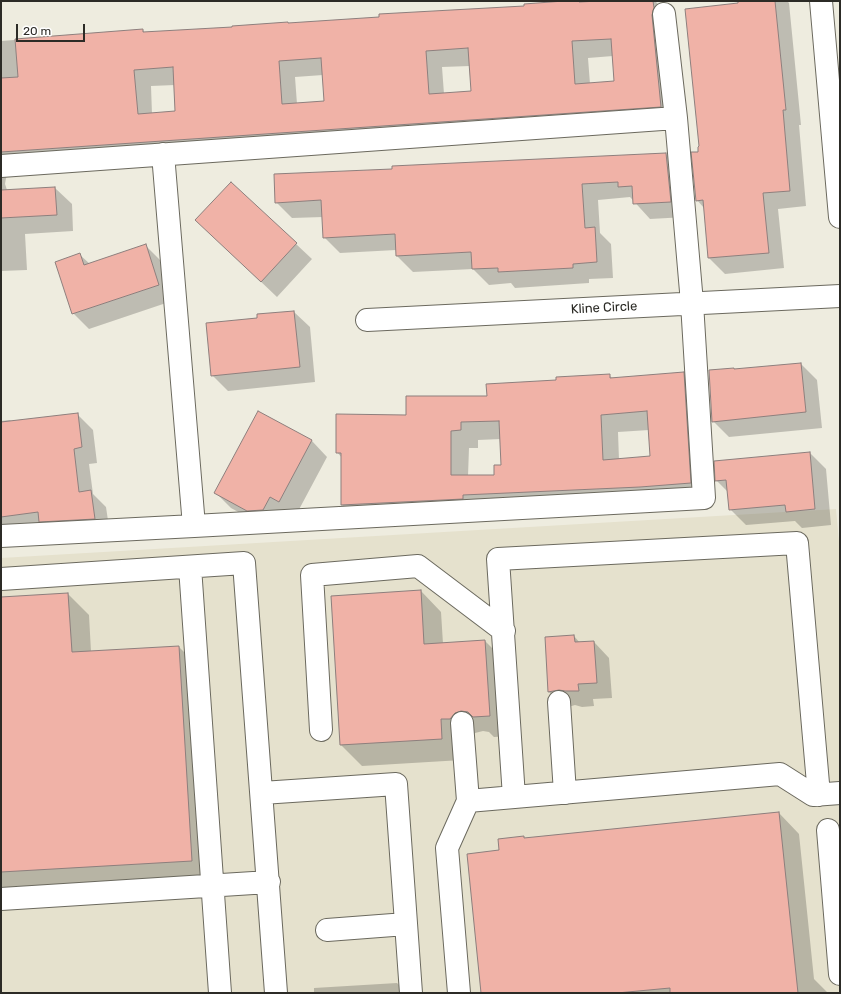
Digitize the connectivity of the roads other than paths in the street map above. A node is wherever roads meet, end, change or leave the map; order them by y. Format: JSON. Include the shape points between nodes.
{"nodes":[{"id":1,"x":821,"y":1,"type":"edge"},
{"id":2,"x":664,"y":14,"type":"dead end"},
{"id":3,"x":676,"y":118,"type":"junction"},
{"id":4,"x":163,"y":154,"type":"junction"},
{"id":5,"x":1,"y":166,"type":"edge"},
{"id":6,"x":840,"y":217,"type":"edge"},
{"id":7,"x":840,"y":296,"type":"edge"},
{"id":8,"x":692,"y":303,"type":"junction"},
{"id":9,"x":367,"y":320,"type":"dead end"},
{"id":10,"x":194,"y":526,"type":"junction"},
{"id":11,"x":1,"y":536,"type":"edge"},
{"id":12,"x":190,"y":567,"type":"junction"},
{"id":13,"x":1,"y":579,"type":"edge"},
{"id":14,"x":504,"y":631,"type":"junction"},
{"id":15,"x":559,"y":702,"type":"dead end"},
{"id":16,"x":462,"y":723,"type":"dead end"},
{"id":17,"x":321,"y":730,"type":"dead end"},
{"id":18,"x":262,"y":793,"type":"junction"},
{"id":19,"x":565,"y":793,"type":"junction"},
{"id":20,"x":840,"y":793,"type":"edge"},
{"id":21,"x":819,"y":795,"type":"junction"},
{"id":22,"x":514,"y":797,"type":"junction"},
{"id":23,"x":468,"y":801,"type":"junction"},
{"id":24,"x":828,"y":830,"type":"dead end"},
{"id":25,"x":268,"y":882,"type":"junction"},
{"id":26,"x":211,"y":886,"type":"junction"},
{"id":27,"x":1,"y":899,"type":"edge"},
{"id":28,"x":406,"y":924,"type":"junction"},
{"id":29,"x":327,"y":930,"type":"dead end"},
{"id":30,"x":840,"y":974,"type":"edge"},
{"id":31,"x":220,"y":993,"type":"edge"},
{"id":32,"x":276,"y":993,"type":"edge"},
{"id":33,"x":411,"y":993,"type":"edge"},
{"id":34,"x":459,"y":993,"type":"edge"}],
"edges":[{"from":1,"to":6,"type":"street"},
{"from":2,"to":3,"type":"street"},
{"from":3,"to":4,"type":"street"},
{"from":3,"to":8,"type":"street"},
{"from":4,"to":5,"type":"street"},
{"from":4,"to":10,"type":"street"},
{"from":7,"to":8,"type":"street","name":"Kline Circle"},
{"from":8,"to":9,"type":"street","name":"Kline Circle"},
{"from":8,"to":10,"type":"street","via":[[704,498]]},
{"from":10,"to":11,"type":"street"},
{"from":12,"to":13,"type":"street"},
{"from":12,"to":18,"type":"street","via":[[244,563]]},
{"from":12,"to":26,"type":"street"},
{"from":14,"to":17,"type":"street","via":[[418,566],[312,575]]},
{"from":14,"to":21,"type":"street","via":[[498,559],[797,543]]},
{"from":14,"to":22,"type":"street"},
{"from":15,"to":19,"type":"street"},
{"from":16,"to":23,"type":"street"},
{"from":18,"to":25,"type":"street"},
{"from":18,"to":28,"type":"street","via":[[396,784]]},
{"from":19,"to":21,"type":"street","via":[[780,774],[813,795]]},
{"from":19,"to":22,"type":"street"},
{"from":20,"to":21,"type":"street"},
{"from":22,"to":23,"type":"street"},
{"from":23,"to":34,"type":"street","via":[[447,848]]},
{"from":24,"to":30,"type":"street"},
{"from":25,"to":26,"type":"street"},
{"from":25,"to":32,"type":"street"},
{"from":26,"to":27,"type":"street"},
{"from":26,"to":31,"type":"street"},
{"from":28,"to":29,"type":"street"},
{"from":28,"to":33,"type":"street"}]}
